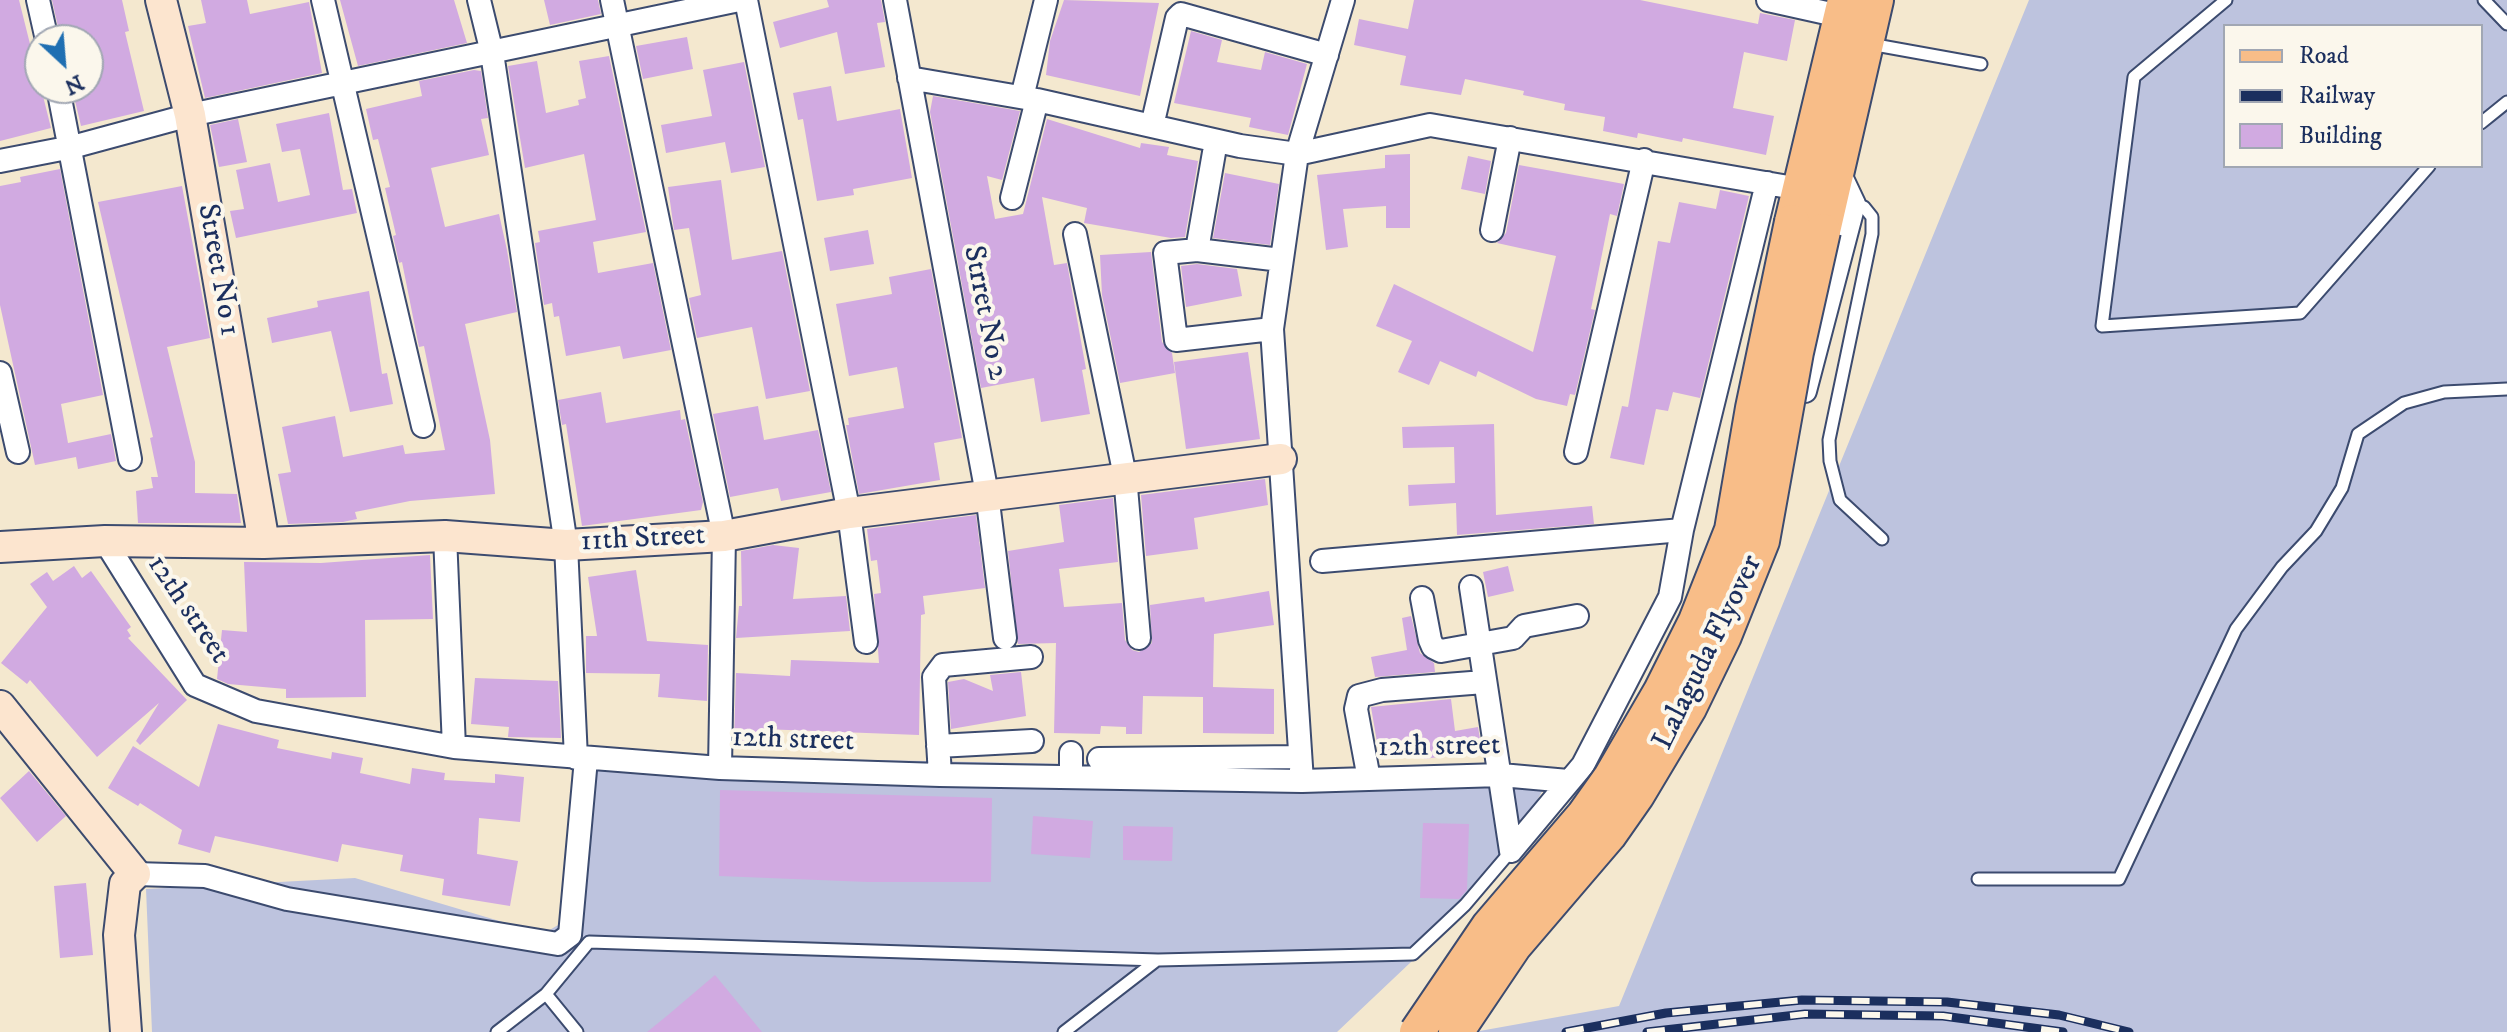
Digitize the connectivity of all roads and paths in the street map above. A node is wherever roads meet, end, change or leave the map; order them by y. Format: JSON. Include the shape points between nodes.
{"nodes":[{"id":1,"x":38,"y":0,"type":"edge"},
{"id":2,"x":161,"y":0,"type":"edge"},
{"id":3,"x":323,"y":0,"type":"edge"},
{"id":4,"x":479,"y":0,"type":"edge"},
{"id":5,"x":612,"y":0,"type":"edge"},
{"id":6,"x":739,"y":0,"type":"edge"},
{"id":7,"x":746,"y":0,"type":"edge"},
{"id":8,"x":895,"y":0,"type":"edge"},
{"id":9,"x":1046,"y":0,"type":"edge"},
{"id":10,"x":1343,"y":0,"type":"edge"},
{"id":11,"x":1768,"y":0,"type":"edge"},
{"id":12,"x":1876,"y":0,"type":"edge"},
{"id":13,"x":2226,"y":0,"type":"edge"},
{"id":14,"x":2484,"y":0,"type":"edge"},
{"id":15,"x":1843,"y":8,"type":"edge"},
{"id":16,"x":43,"y":24,"type":"edge"},
{"id":17,"x":2507,"y":24,"type":"edge"},
{"id":18,"x":617,"y":26,"type":"junction"},
{"id":19,"x":1866,"y":44,"type":"junction"},
{"id":20,"x":492,"y":53,"type":"junction"},
{"id":21,"x":1327,"y":55,"type":"junction"},
{"id":22,"x":1981,"y":64,"type":"dead end"},
{"id":23,"x":909,"y":78,"type":"junction"},
{"id":24,"x":341,"y":85,"type":"junction"},
{"id":25,"x":1030,"y":98,"type":"junction"},
{"id":26,"x":2507,"y":102,"type":"edge"},
{"id":27,"x":62,"y":104,"type":"edge"},
{"id":28,"x":190,"y":115,"type":"junction"},
{"id":29,"x":2483,"y":121,"type":"edge"},
{"id":30,"x":1152,"y":126,"type":"junction"},
{"id":31,"x":1510,"y":138,"type":"junction"},
{"id":32,"x":1216,"y":141,"type":"junction"},
{"id":33,"x":72,"y":147,"type":"junction"},
{"id":34,"x":1297,"y":154,"type":"junction"},
{"id":35,"x":1644,"y":160,"type":"junction"},
{"id":36,"x":0,"y":161,"type":"edge"},
{"id":37,"x":1836,"y":166,"type":"junction"},
{"id":38,"x":2427,"y":168,"type":"edge"},
{"id":39,"x":1784,"y":186,"type":"junction"},
{"id":40,"x":1012,"y":198,"type":"dead end"},
{"id":41,"x":1854,"y":204,"type":"junction"},
{"id":42,"x":1808,"y":226,"type":"junction"},
{"id":43,"x":1492,"y":230,"type":"dead end"},
{"id":44,"x":1075,"y":234,"type":"dead end"},
{"id":45,"x":1197,"y":250,"type":"junction"},
{"id":46,"x":1281,"y":260,"type":"junction"},
{"id":47,"x":1272,"y":329,"type":"junction"},
{"id":48,"x":0,"y":373,"type":"edge"},
{"id":49,"x":2507,"y":389,"type":"edge"},
{"id":50,"x":423,"y":426,"type":"dead end"},
{"id":51,"x":18,"y":452,"type":"dead end"},
{"id":52,"x":1576,"y":452,"type":"dead end"},
{"id":53,"x":130,"y":459,"type":"dead end"},
{"id":54,"x":1281,"y":459,"type":"junction"},
{"id":55,"x":1125,"y":476,"type":"junction"},
{"id":56,"x":987,"y":494,"type":"junction"},
{"id":57,"x":849,"y":513,"type":"junction"},
{"id":58,"x":1682,"y":530,"type":"junction"},
{"id":59,"x":445,"y":536,"type":"junction"},
{"id":60,"x":724,"y":536,"type":"junction"},
{"id":61,"x":1882,"y":539,"type":"dead end"},
{"id":62,"x":105,"y":541,"type":"junction"},
{"id":63,"x":264,"y":543,"type":"junction"},
{"id":64,"x":566,"y":545,"type":"junction"},
{"id":65,"x":0,"y":547,"type":"edge"},
{"id":66,"x":1322,"y":561,"type":"dead end"},
{"id":67,"x":1471,"y":587,"type":"dead end"},
{"id":68,"x":1422,"y":598,"type":"dead end"},
{"id":69,"x":1577,"y":616,"type":"dead end"},
{"id":70,"x":1653,"y":631,"type":"junction"},
{"id":71,"x":1005,"y":638,"type":"dead end"},
{"id":72,"x":1139,"y":638,"type":"dead end"},
{"id":73,"x":866,"y":642,"type":"dead end"},
{"id":74,"x":1478,"y":647,"type":"junction"},
{"id":75,"x":1031,"y":657,"type":"dead end"},
{"id":76,"x":1484,"y":682,"type":"junction"},
{"id":77,"x":0,"y":706,"type":"edge"},
{"id":78,"x":1032,"y":741,"type":"dead end"},
{"id":79,"x":938,"y":746,"type":"junction"},
{"id":80,"x":454,"y":747,"type":"junction"},
{"id":81,"x":1071,"y":753,"type":"dead end"},
{"id":82,"x":1300,"y":757,"type":"junction"},
{"id":83,"x":581,"y":759,"type":"junction"},
{"id":84,"x":1114,"y":762,"type":"junction"},
{"id":85,"x":720,"y":768,"type":"junction"},
{"id":86,"x":940,"y":775,"type":"junction"},
{"id":87,"x":1501,"y":775,"type":"junction"},
{"id":88,"x":1071,"y":777,"type":"junction"},
{"id":89,"x":1369,"y":779,"type":"junction"},
{"id":90,"x":1302,"y":781,"type":"junction"},
{"id":91,"x":1568,"y":781,"type":"junction"},
{"id":92,"x":1511,"y":851,"type":"junction"},
{"id":93,"x":135,"y":874,"type":"junction"},
{"id":94,"x":1978,"y":879,"type":"dead end"},
{"id":95,"x":1158,"y":960,"type":"junction"},
{"id":96,"x":546,"y":994,"type":"junction"},
{"id":97,"x":126,"y":1032,"type":"edge"},
{"id":98,"x":497,"y":1032,"type":"edge"},
{"id":99,"x":577,"y":1032,"type":"edge"},
{"id":100,"x":1064,"y":1032,"type":"edge"},
{"id":101,"x":1417,"y":1032,"type":"edge"},
{"id":102,"x":1456,"y":1032,"type":"edge"}],
"edges":[{"from":1,"to":16,"type":"street"},
{"from":2,"to":28,"type":"street","name":"Street No 1"},
{"from":3,"to":24,"type":"street"},
{"from":4,"to":20,"type":"street"},
{"from":5,"to":18,"type":"street"},
{"from":6,"to":18,"type":"street"},
{"from":7,"to":57,"type":"street"},
{"from":8,"to":23,"type":"street","name":"Strret No 2"},
{"from":9,"to":25,"type":"street"},
{"from":10,"to":21,"type":"street"},
{"from":11,"to":15,"type":"street"},
{"from":12,"to":19,"type":"main road","name":"Lalaguda Flyover"},
{"from":13,"to":38,"type":"lane","via":[[2134,77],[2102,326],[2300,313]]},
{"from":14,"to":17,"type":"lane"},
{"from":15,"to":39,"type":"main road","name":"Lalaguda Flyover"},
{"from":18,"to":20,"type":"street"},
{"from":18,"to":60,"type":"street"},
{"from":19,"to":22,"type":"lane"},
{"from":19,"to":37,"type":"main road","name":"Lalaguda Flyover"},
{"from":20,"to":24,"type":"street"},
{"from":20,"to":64,"type":"street"},
{"from":21,"to":30,"type":"street","via":[[1181,14]]},
{"from":21,"to":34,"type":"street"},
{"from":23,"to":25,"type":"street"},
{"from":23,"to":56,"type":"street","name":"Strret No 2"},
{"from":24,"to":28,"type":"street"},
{"from":24,"to":50,"type":"street"},
{"from":25,"to":30,"type":"street"},
{"from":25,"to":40,"type":"street"},
{"from":26,"to":29,"type":"lane"},
{"from":27,"to":33,"type":"street"},
{"from":28,"to":33,"type":"street"},
{"from":28,"to":63,"type":"street","name":"Street No 1"},
{"from":30,"to":32,"type":"street"},
{"from":31,"to":34,"type":"street","via":[[1430,125]]},
{"from":31,"to":35,"type":"street"},
{"from":31,"to":43,"type":"street"},
{"from":32,"to":34,"type":"street"},
{"from":32,"to":45,"type":"street"},
{"from":33,"to":36,"type":"street"},
{"from":33,"to":53,"type":"street"},
{"from":34,"to":46,"type":"street"},
{"from":35,"to":39,"type":"street"},
{"from":35,"to":52,"type":"street"},
{"from":37,"to":41,"type":"street"},
{"from":37,"to":42,"type":"main road","name":"Lalaguda Flyover"},
{"from":39,"to":42,"type":"main road","name":"Lalaguda Flyover"},
{"from":39,"to":58,"type":"street"},
{"from":41,"to":61,"type":"lane","via":[[1872,217],[1872,234],[1829,440],[1830,461],[1840,500]]},
{"from":41,"to":70,"type":"street","via":[[1795,431],[1778,534],[1741,634],[1732,644],[1707,645]]},
{"from":42,"to":101,"type":"main road","name":"Lalaguda Flyover","bridge":true,"via":[[1753,408],[1732,530],[1696,621],[1611,777],[1489,926]]},
{"from":42,"to":102,"type":"main road","name":"Lalaguda Flyover","bridge":true,"via":[[1793,364],[1762,541],[1724,636],[1637,795],[1514,946]]},
{"from":44,"to":55,"type":"street"},
{"from":45,"to":46,"type":"street"},
{"from":45,"to":47,"type":"street","via":[[1165,253],[1176,340]]},
{"from":46,"to":47,"type":"street"},
{"from":47,"to":54,"type":"street"},
{"from":48,"to":51,"type":"street"},
{"from":49,"to":94,"type":"lane","via":[[2444,392],[2404,403],[2358,434],[2342,488],[2316,531],[2236,629],[2119,879]]},
{"from":54,"to":55,"type":"street","name":"11th Street"},
{"from":54,"to":82,"type":"street"},
{"from":55,"to":56,"type":"street","name":"11th Street"},
{"from":55,"to":72,"type":"street"},
{"from":56,"to":57,"type":"street","name":"11th Street"},
{"from":56,"to":71,"type":"street","name":"Strret No 2"},
{"from":57,"to":60,"type":"street","name":"11th Street"},
{"from":57,"to":73,"type":"street"},
{"from":58,"to":66,"type":"street"},
{"from":58,"to":70,"type":"street","via":[[1670,597]]},
{"from":59,"to":63,"type":"street","name":"11th Street"},
{"from":59,"to":64,"type":"street","name":"11th Street"},
{"from":59,"to":80,"type":"street"},
{"from":60,"to":64,"type":"street","name":"11th Street"},
{"from":60,"to":85,"type":"street"},
{"from":62,"to":63,"type":"street","name":"11th Street"},
{"from":62,"to":65,"type":"street","name":"11th Street"},
{"from":62,"to":80,"type":"street","name":"12th street","via":[[195,685],[256,711]]},
{"from":64,"to":83,"type":"street"},
{"from":67,"to":74,"type":"street"},
{"from":68,"to":74,"type":"street","via":[[1435,649]]},
{"from":69,"to":74,"type":"street","via":[[1524,626],[1517,636]]},
{"from":70,"to":91,"type":"street","via":[[1583,765]]},
{"from":74,"to":76,"type":"street"},
{"from":75,"to":79,"type":"street","via":[[943,665],[934,677]]},
{"from":76,"to":87,"type":"street"},
{"from":76,"to":89,"type":"street","via":[[1359,696],[1356,709]]},
{"from":77,"to":93,"type":"street"},
{"from":78,"to":79,"type":"street"},
{"from":79,"to":86,"type":"street"},
{"from":80,"to":83,"type":"street","name":"12th street"},
{"from":81,"to":88,"type":"street"},
{"from":82,"to":84,"type":"street"},
{"from":82,"to":90,"type":"street"},
{"from":83,"to":85,"type":"street","name":"12th street"},
{"from":83,"to":93,"type":"street","via":[[570,935],[558,944],[348,911],[205,876]]},
{"from":84,"to":88,"type":"street","name":"12th street"},
{"from":84,"to":90,"type":"street","name":"12th street"},
{"from":85,"to":86,"type":"street","name":"12th street"},
{"from":86,"to":88,"type":"street","name":"12th street"},
{"from":87,"to":89,"type":"street","name":"12th street"},
{"from":87,"to":91,"type":"street","name":"12th street"},
{"from":87,"to":92,"type":"street"},
{"from":89,"to":90,"type":"street","name":"12th street"},
{"from":91,"to":92,"type":"street"},
{"from":92,"to":95,"type":"lane","via":[[1413,954]]},
{"from":93,"to":97,"type":"street","via":[[125,884],[119,935]]},
{"from":95,"to":96,"type":"lane","via":[[589,942]]},
{"from":95,"to":100,"type":"lane"},
{"from":96,"to":98,"type":"lane"},
{"from":96,"to":99,"type":"lane"}]}
